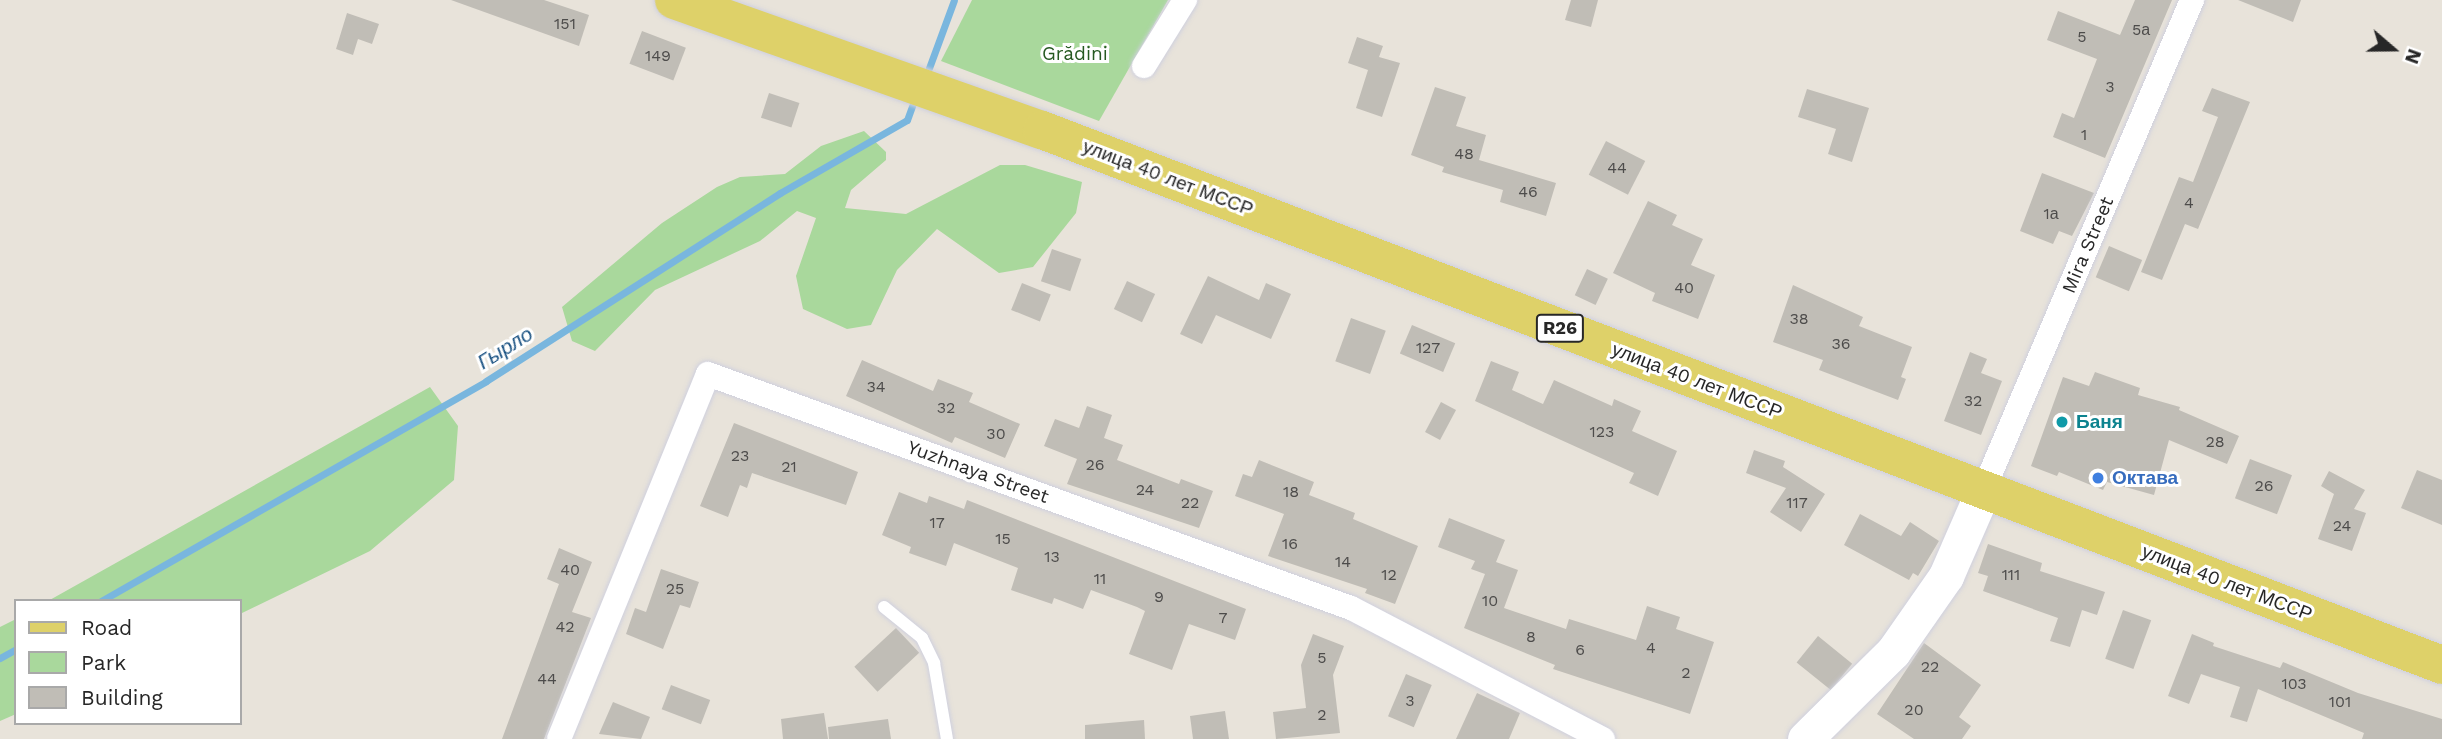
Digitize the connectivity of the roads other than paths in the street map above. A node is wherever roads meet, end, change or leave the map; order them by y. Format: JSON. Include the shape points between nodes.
{"nodes":[{"id":1,"x":674,"y":0,"type":"edge"},
{"id":2,"x":1185,"y":0,"type":"edge"},
{"id":3,"x":2192,"y":0,"type":"edge"},
{"id":4,"x":1144,"y":66,"type":"dead end"},
{"id":5,"x":1983,"y":491,"type":"junction"},
{"id":6,"x":884,"y":607,"type":"dead end"},
{"id":7,"x":2442,"y":665,"type":"edge"},
{"id":8,"x":559,"y":739,"type":"edge"},
{"id":9,"x":947,"y":739,"type":"edge"},
{"id":10,"x":1603,"y":739,"type":"edge"},
{"id":11,"x":1805,"y":739,"type":"edge"}],
"edges":[{"from":1,"to":5,"type":"main road","name":"улица 40 лет МССР","number":"R26","via":[[1042,130]]},
{"from":2,"to":4,"type":"street"},
{"from":3,"to":5,"type":"street","name":"Mira Street"},
{"from":5,"to":7,"type":"main road","name":"улица 40 лет МССР","number":"R26"},
{"from":5,"to":11,"type":"street","via":[[1946,576],[1893,652]]},
{"from":6,"to":9,"type":"lane","via":[[922,638],[934,663]]},
{"from":8,"to":10,"type":"street","name":"Yuzhnaya Street","via":[[708,374],[1351,608]]}]}
